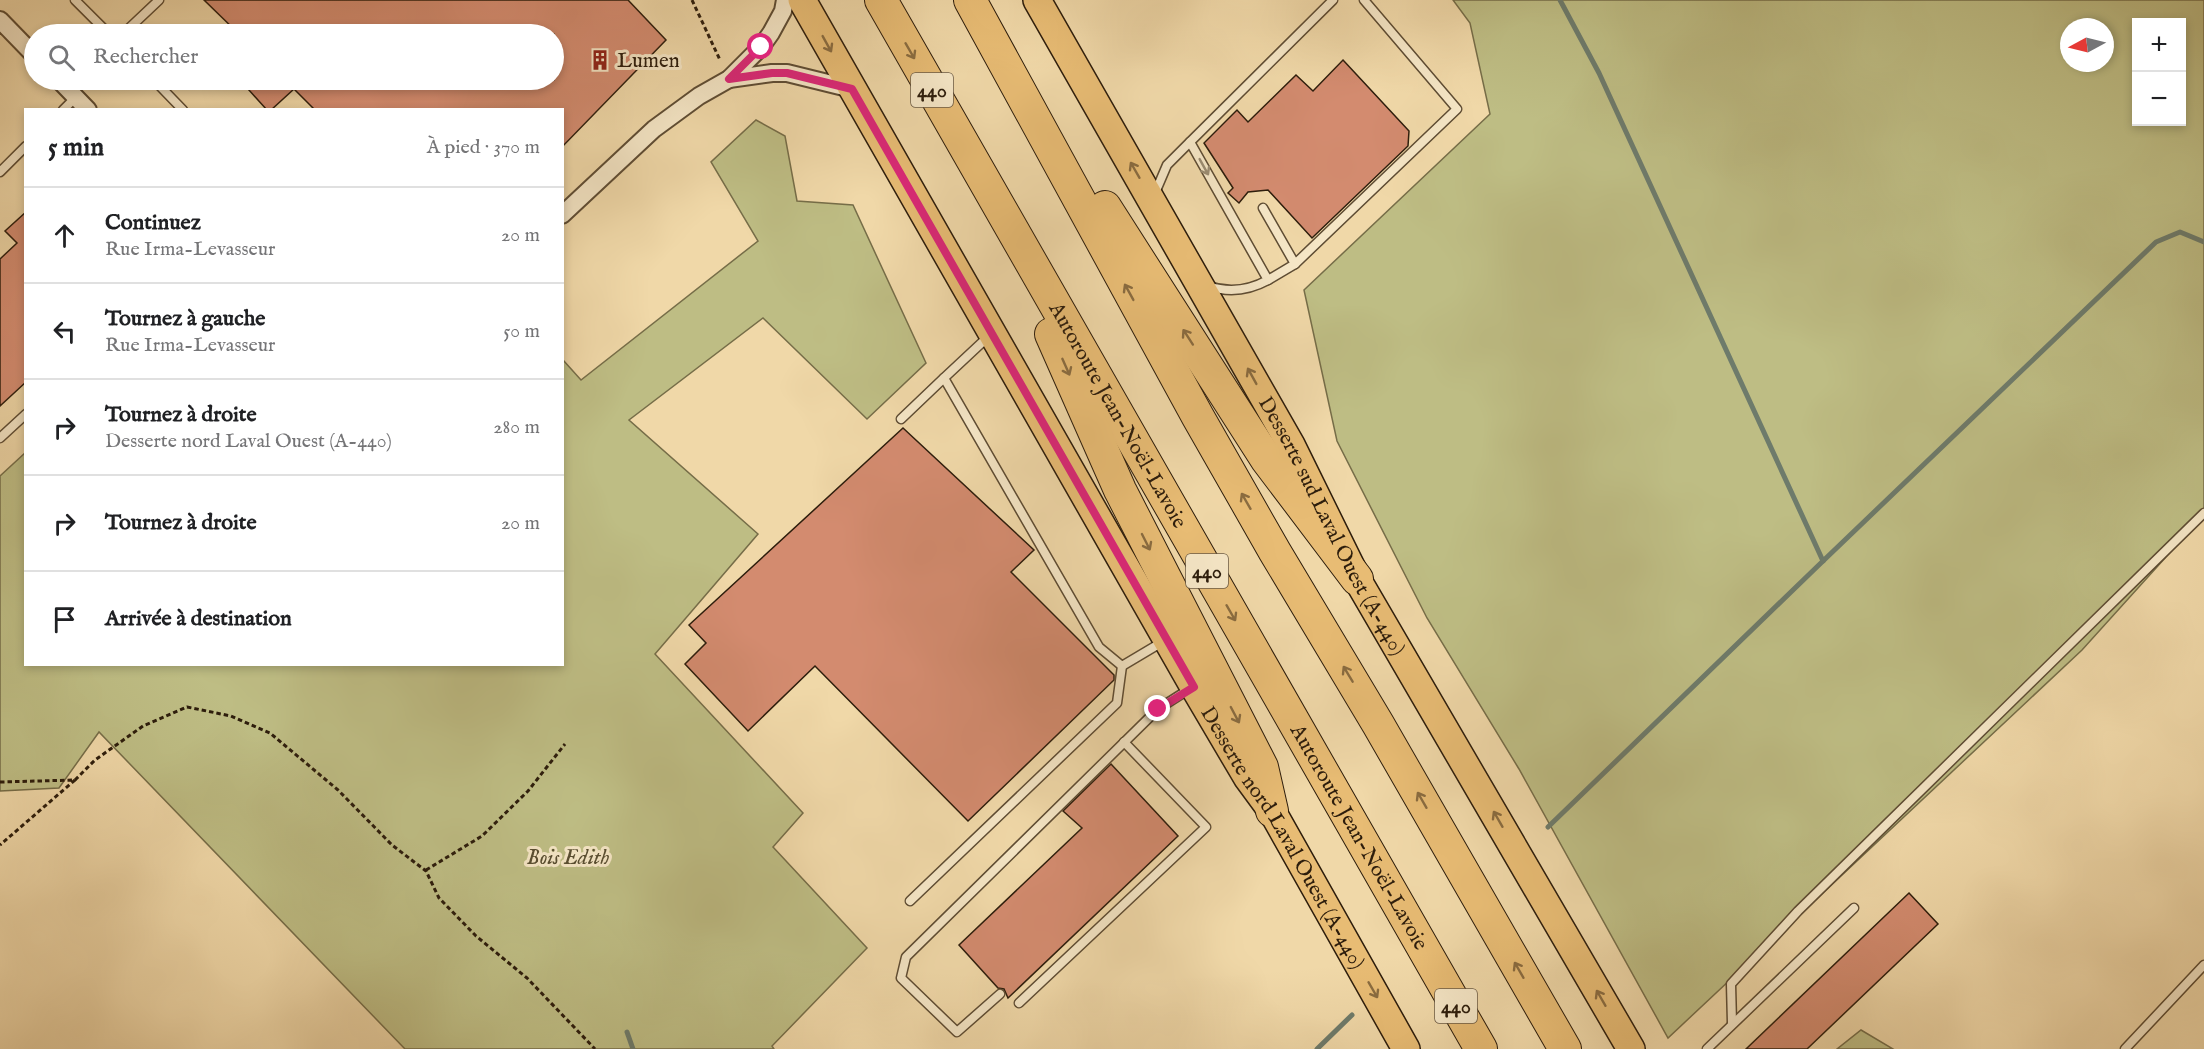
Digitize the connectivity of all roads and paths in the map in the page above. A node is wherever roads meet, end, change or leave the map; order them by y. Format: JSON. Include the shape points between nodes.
{"nodes":[{"id":1,"x":75,"y":0,"type":"edge"},
{"id":2,"x":159,"y":0,"type":"edge"},
{"id":3,"x":692,"y":0,"type":"edge"},
{"id":4,"x":785,"y":0,"type":"edge"},
{"id":5,"x":802,"y":0,"type":"edge"},
{"id":6,"x":881,"y":0,"type":"edge"},
{"id":7,"x":970,"y":0,"type":"edge"},
{"id":8,"x":1037,"y":0,"type":"edge"},
{"id":9,"x":1333,"y":0,"type":"edge"},
{"id":10,"x":1364,"y":0,"type":"edge"},
{"id":11,"x":0,"y":20,"type":"edge"},
{"id":12,"x":99,"y":24,"type":"edge"},
{"id":13,"x":134,"y":24,"type":"edge"},
{"id":14,"x":24,"y":45,"type":"edge"},
{"id":15,"x":720,"y":60,"type":"dead end"},
{"id":16,"x":729,"y":79,"type":"junction"},
{"id":17,"x":852,"y":89,"type":"junction"},
{"id":18,"x":69,"y":90,"type":"edge"},
{"id":19,"x":164,"y":90,"type":"edge"},
{"id":20,"x":76,"y":97,"type":"junction"},
{"id":21,"x":65,"y":108,"type":"edge"},
{"id":22,"x":86,"y":108,"type":"edge"},
{"id":23,"x":181,"y":108,"type":"edge"},
{"id":24,"x":1190,"y":142,"type":"junction"},
{"id":25,"x":24,"y":149,"type":"edge"},
{"id":26,"x":0,"y":172,"type":"edge"},
{"id":27,"x":983,"y":179,"type":"junction"},
{"id":28,"x":1153,"y":202,"type":"junction"},
{"id":29,"x":1263,"y":208,"type":"dead end"},
{"id":30,"x":564,"y":213,"type":"edge"},
{"id":31,"x":1295,"y":264,"type":"junction"},
{"id":32,"x":1268,"y":280,"type":"junction"},
{"id":33,"x":1199,"y":282,"type":"junction"},
{"id":34,"x":992,"y":333,"type":"junction"},
{"id":35,"x":944,"y":378,"type":"junction"},
{"id":36,"x":24,"y":416,"type":"edge"},
{"id":37,"x":901,"y":419,"type":"dead end"},
{"id":38,"x":0,"y":438,"type":"edge"},
{"id":39,"x":2204,"y":513,"type":"edge"},
{"id":40,"x":1358,"y":579,"type":"junction"},
{"id":41,"x":1167,"y":639,"type":"junction"},
{"id":42,"x":1122,"y":666,"type":"junction"},
{"id":43,"x":1194,"y":687,"type":"junction"},
{"id":44,"x":1124,"y":742,"type":"junction"},
{"id":45,"x":565,"y":744,"type":"dead end"},
{"id":46,"x":75,"y":780,"type":"junction"},
{"id":47,"x":0,"y":782,"type":"edge"},
{"id":48,"x":1272,"y":811,"type":"junction"},
{"id":49,"x":0,"y":845,"type":"edge"},
{"id":50,"x":426,"y":871,"type":"junction"},
{"id":51,"x":910,"y":901,"type":"dead end"},
{"id":52,"x":1854,"y":908,"type":"dead end"},
{"id":53,"x":2204,"y":966,"type":"edge"},
{"id":54,"x":1000,"y":994,"type":"dead end"},
{"id":55,"x":1019,"y":1003,"type":"dead end"},
{"id":56,"x":1732,"y":1023,"type":"junction"},
{"id":57,"x":595,"y":1049,"type":"edge"},
{"id":58,"x":1406,"y":1049,"type":"edge"},
{"id":59,"x":1480,"y":1049,"type":"edge"},
{"id":60,"x":1565,"y":1049,"type":"edge"},
{"id":61,"x":1630,"y":1049,"type":"edge"},
{"id":62,"x":1707,"y":1049,"type":"edge"},
{"id":63,"x":2124,"y":1049,"type":"edge"}],
"edges":[{"from":1,"to":12,"type":"lane"},
{"from":2,"to":13,"type":"lane"},
{"from":3,"to":15,"type":"path"},
{"from":4,"to":16,"type":"street","via":[[771,33]]},
{"from":5,"to":17,"type":"main road","name":"Desserte nord Laval Ouest (A-440)","one_way":true},
{"from":6,"to":27,"type":"highway","name":"Autoroute Jean-Noël-Lavoie","number":"440","one_way":true},
{"from":40,"to":7,"type":"highway","one_way":true,"via":[[1267,460]]},
{"from":60,"to":7,"type":"highway","one_way":true,"via":[[1204,428]]},
{"from":28,"to":8,"type":"main road","name":"Desserte sud Laval Ouest (A-440)","one_way":true},
{"from":9,"to":24,"type":"lane"},
{"from":10,"to":31,"type":"lane","via":[[1457,109]]},
{"from":11,"to":14,"type":"street"},
{"from":16,"to":17,"type":"street","via":[[787,73]]},
{"from":16,"to":30,"type":"street","via":[[654,129]]},
{"from":17,"to":34,"type":"main road","name":"Desserte nord Laval Ouest (A-440)"},
{"from":18,"to":20,"type":"street"},
{"from":19,"to":23,"type":"lane"},
{"from":20,"to":21,"type":"lane"},
{"from":20,"to":22,"type":"street"},
{"from":24,"to":28,"type":"lane","via":[[1167,165]]},
{"from":24,"to":32,"type":"lane","one_way":true},
{"from":25,"to":26,"type":"lane"},
{"from":27,"to":48,"type":"highway","one_way":true,"via":[[1120,490],[1262,767]]},
{"from":27,"to":59,"type":"highway","name":"Autoroute Jean-Noël-Lavoie","number":"440","one_way":true},
{"from":28,"to":33,"type":"main road","name":"Desserte sud Laval Ouest (A-440)"},
{"from":29,"to":31,"type":"lane"},
{"from":31,"to":32,"type":"lane"},
{"from":32,"to":33,"type":"lane","via":[[1239,291]]},
{"from":40,"to":33,"type":"main road","name":"Desserte sud Laval Ouest (A-440)","one_way":true,"via":[[1292,445]]},
{"from":34,"to":35,"type":"lane"},
{"from":34,"to":41,"type":"main road","name":"Desserte nord Laval Ouest (A-440)"},
{"from":35,"to":37,"type":"lane"},
{"from":35,"to":42,"type":"lane","via":[[1099,647]]},
{"from":36,"to":38,"type":"lane"},
{"from":39,"to":56,"type":"lane","via":[[1790,919],[1731,984]]},
{"from":61,"to":40,"type":"main road","name":"Desserte sud Laval Ouest (A-440)","one_way":true},
{"from":41,"to":42,"type":"lane"},
{"from":41,"to":43,"type":"main road","name":"Desserte nord Laval Ouest (A-440)"},
{"from":42,"to":51,"type":"lane","via":[[1117,703]]},
{"from":43,"to":44,"type":"lane","via":[[1158,709]]},
{"from":43,"to":48,"type":"main road","name":"Desserte nord Laval Ouest (A-440)","via":[[1247,777]]},
{"from":44,"to":54,"type":"lane","via":[[906,957],[901,978],[957,1032]]},
{"from":44,"to":55,"type":"lane","via":[[1206,827]]},
{"from":45,"to":50,"type":"path","via":[[528,790],[482,836]]},
{"from":46,"to":47,"type":"path"},
{"from":46,"to":49,"type":"path"},
{"from":46,"to":50,"type":"path","via":[[95,760],[143,726],[187,707],[231,716],[270,733],[338,790],[392,845]]},
{"from":48,"to":58,"type":"main road","name":"Desserte nord Laval Ouest (A-440)","one_way":true},
{"from":50,"to":57,"type":"path","via":[[439,898],[476,936],[527,978]]},
{"from":52,"to":56,"type":"lane"},
{"from":53,"to":63,"type":"lane"},
{"from":56,"to":62,"type":"lane"}]}
